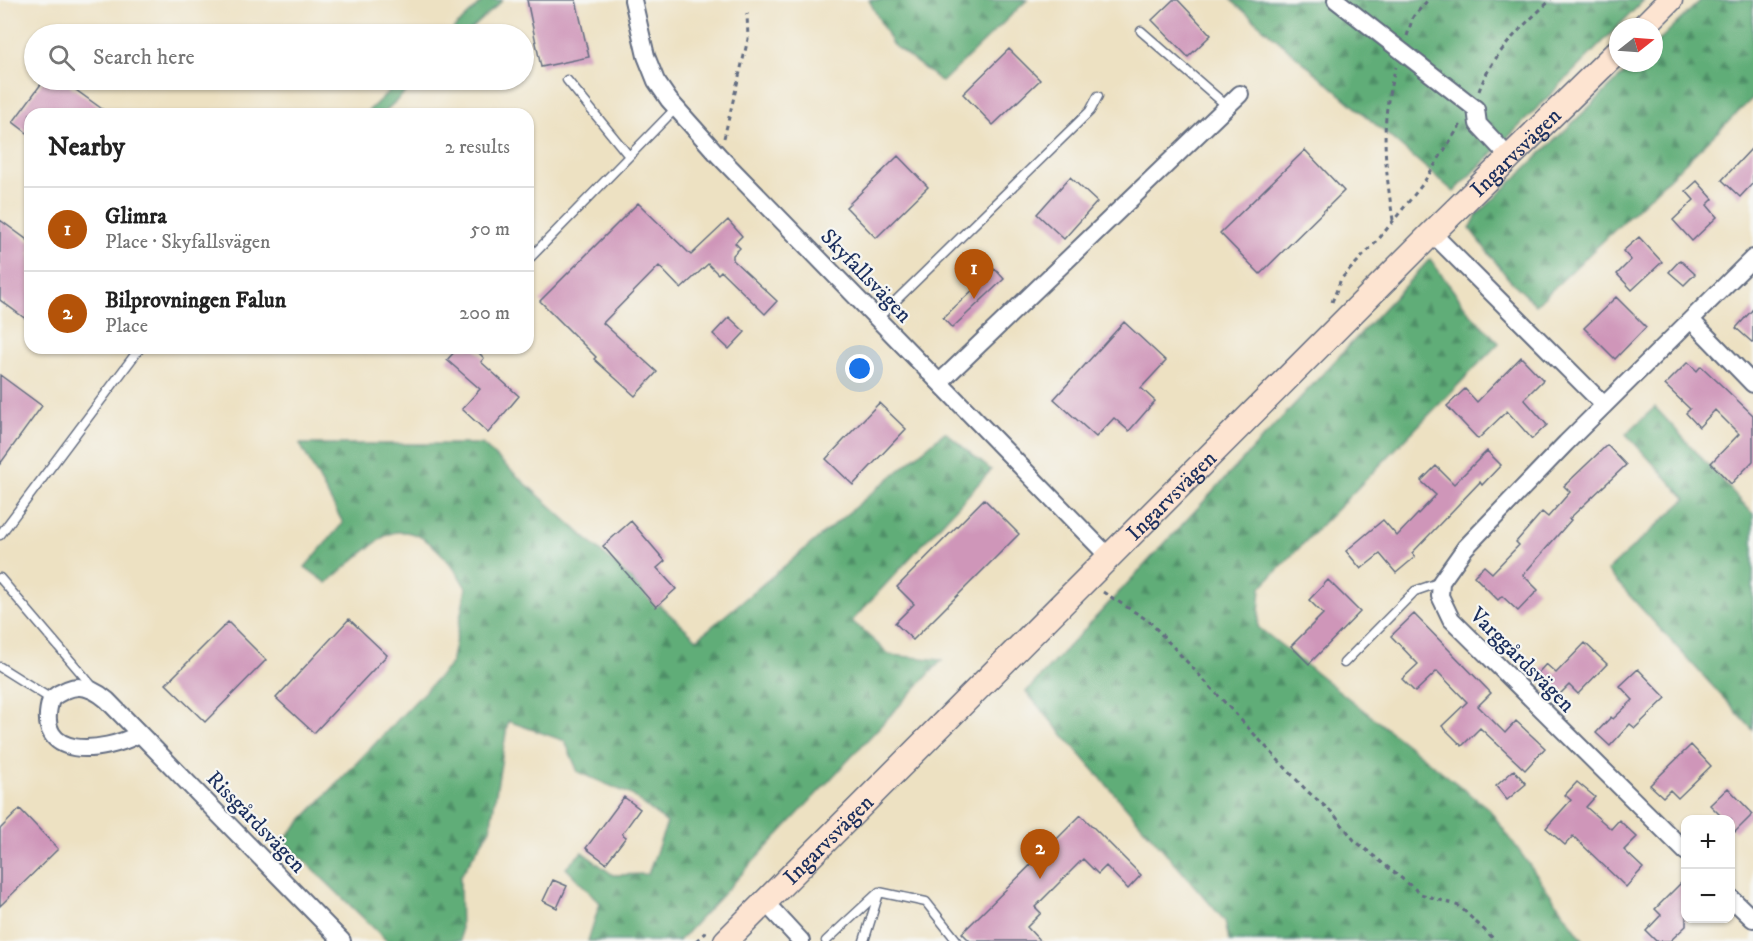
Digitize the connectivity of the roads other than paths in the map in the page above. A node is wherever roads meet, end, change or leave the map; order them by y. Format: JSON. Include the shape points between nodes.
{"nodes":[{"id":1,"x":633,"y":0,"type":"edge"},
{"id":2,"x":1336,"y":0,"type":"edge"},
{"id":3,"x":1670,"y":0,"type":"edge"},
{"id":4,"x":1652,"y":18,"type":"edge"},
{"id":5,"x":1141,"y":31,"type":"dead end"},
{"id":6,"x":1609,"y":60,"type":"edge"},
{"id":7,"x":567,"y":80,"type":"dead end"},
{"id":8,"x":1240,"y":94,"type":"dead end"},
{"id":9,"x":1098,"y":96,"type":"dead end"},
{"id":10,"x":1227,"y":106,"type":"junction"},
{"id":11,"x":676,"y":108,"type":"junction"},
{"id":12,"x":629,"y":156,"type":"junction"},
{"id":13,"x":1509,"y":157,"type":"junction"},
{"id":14,"x":1432,"y":233,"type":"junction"},
{"id":15,"x":534,"y":254,"type":"edge"},
{"id":16,"x":1753,"y":258,"type":"edge"},
{"id":17,"x":878,"y":318,"type":"junction"},
{"id":18,"x":1691,"y":320,"type":"junction"},
{"id":19,"x":136,"y":354,"type":"edge"},
{"id":20,"x":940,"y":382,"type":"junction"},
{"id":21,"x":1753,"y":384,"type":"edge"},
{"id":22,"x":1604,"y":405,"type":"junction"},
{"id":23,"x":0,"y":535,"type":"edge"},
{"id":24,"x":1109,"y":557,"type":"junction"},
{"id":25,"x":0,"y":578,"type":"edge"},
{"id":26,"x":1441,"y":582,"type":"junction"},
{"id":27,"x":1344,"y":663,"type":"dead end"},
{"id":28,"x":0,"y":667,"type":"edge"},
{"id":29,"x":97,"y":692,"type":"junction"},
{"id":30,"x":51,"y":699,"type":"junction"},
{"id":31,"x":140,"y":734,"type":"junction"},
{"id":32,"x":1681,"y":847,"type":"edge"},
{"id":33,"x":879,"y":892,"type":"junction"},
{"id":34,"x":1735,"y":901,"type":"edge"},
{"id":35,"x":765,"y":902,"type":"junction"},
{"id":36,"x":1753,"y":919,"type":"edge"},
{"id":37,"x":719,"y":933,"type":"edge"},
{"id":38,"x":342,"y":941,"type":"edge"},
{"id":39,"x":801,"y":941,"type":"edge"},
{"id":40,"x":826,"y":941,"type":"edge"},
{"id":41,"x":864,"y":941,"type":"edge"},
{"id":42,"x":957,"y":941,"type":"edge"}],
"edges":[{"from":1,"to":11,"type":"street","name":"Skyfallsvägen","via":[[651,70]]},
{"from":2,"to":13,"type":"street","via":[[1476,110],[1478,124]]},
{"from":3,"to":4,"type":"street"},
{"from":5,"to":10,"type":"lane"},
{"from":6,"to":13,"type":"street","name":"Ingarvsvägen"},
{"from":7,"to":12,"type":"lane"},
{"from":8,"to":10,"type":"street"},
{"from":9,"to":17,"type":"lane","via":[[1090,111]]},
{"from":10,"to":20,"type":"street"},
{"from":11,"to":12,"type":"lane"},
{"from":11,"to":17,"type":"street","name":"Skyfallsvägen"},
{"from":12,"to":15,"type":"lane"},
{"from":13,"to":14,"type":"street","name":"Ingarvsvägen"},
{"from":14,"to":22,"type":"street"},
{"from":14,"to":24,"type":"street","name":"Ingarvsvägen"},
{"from":16,"to":18,"type":"street"},
{"from":17,"to":20,"type":"street","name":"Skyfallsvägen"},
{"from":18,"to":21,"type":"street"},
{"from":18,"to":22,"type":"street"},
{"from":19,"to":23,"type":"lane"},
{"from":20,"to":24,"type":"street","name":"Skyfallsvägen"},
{"from":22,"to":26,"type":"street","via":[[1465,548]]},
{"from":24,"to":35,"type":"street","name":"Ingarvsvägen"},
{"from":25,"to":29,"type":"lane"},
{"from":26,"to":27,"type":"lane","via":[[1416,591]]},
{"from":26,"to":32,"type":"street","name":"Varggårdsvägen","via":[[1440,596],[1451,619]]},
{"from":28,"to":30,"type":"lane"},
{"from":29,"to":30,"type":"street","via":[[81,685]]},
{"from":29,"to":31,"type":"street","name":"Rissgårdsvägen"},
{"from":30,"to":31,"type":"street","via":[[47,715],[51,731],[65,745],[92,749],[126,742]]},
{"from":31,"to":38,"type":"street","name":"Rissgårdsvägen"},
{"from":33,"to":40,"type":"lane"},
{"from":33,"to":41,"type":"lane"},
{"from":33,"to":42,"type":"lane","via":[[926,902]]},
{"from":34,"to":36,"type":"street"},
{"from":35,"to":37,"type":"street","name":"Ingarvsvägen"},
{"from":35,"to":39,"type":"street"}]}
